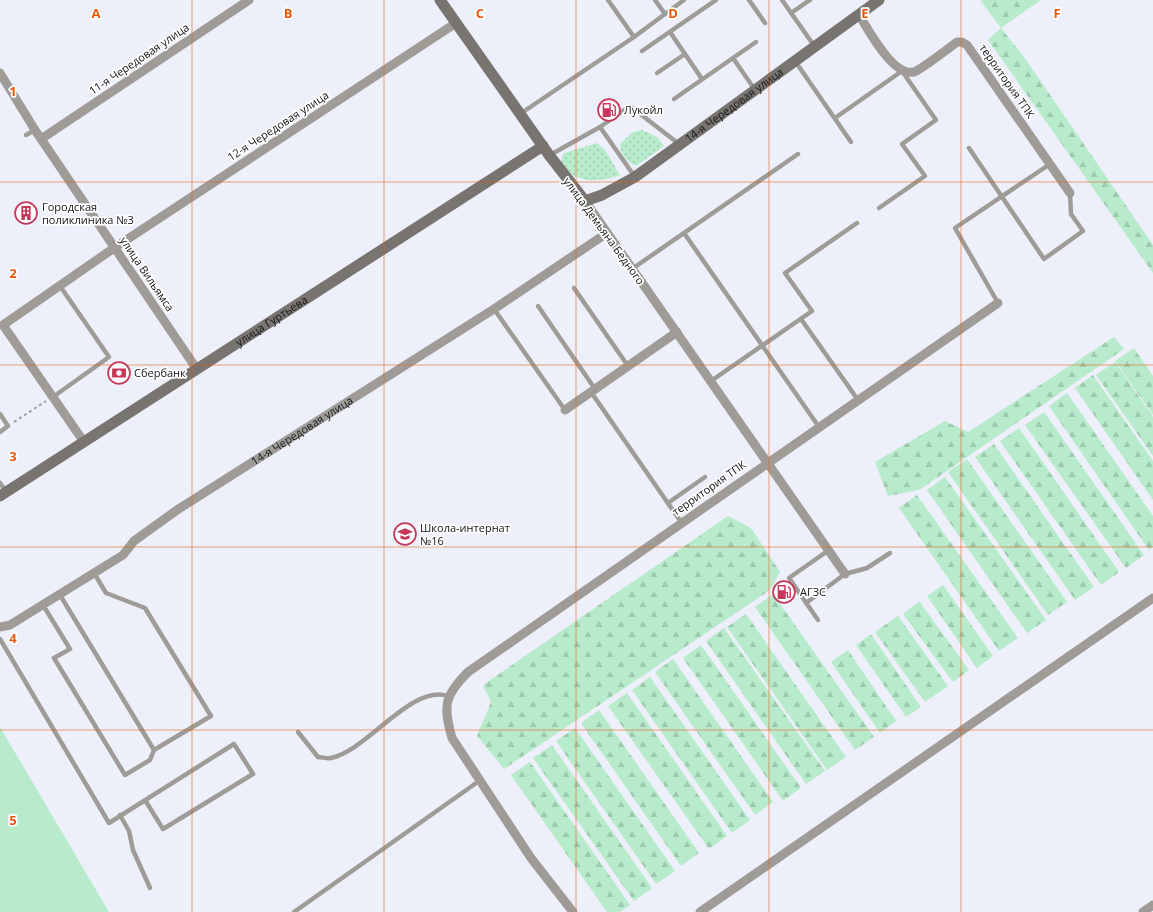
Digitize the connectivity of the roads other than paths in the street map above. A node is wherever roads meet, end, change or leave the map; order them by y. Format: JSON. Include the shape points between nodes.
{"nodes":[{"id":1,"x":249,"y":0,"type":"edge"},
{"id":2,"x":440,"y":0,"type":"edge"},
{"id":3,"x":608,"y":0,"type":"edge"},
{"id":4,"x":655,"y":0,"type":"edge"},
{"id":5,"x":684,"y":0,"type":"edge"},
{"id":6,"x":716,"y":0,"type":"edge"},
{"id":7,"x":749,"y":0,"type":"edge"},
{"id":8,"x":783,"y":0,"type":"edge"},
{"id":9,"x":810,"y":0,"type":"edge"},
{"id":10,"x":879,"y":0,"type":"edge"},
{"id":11,"x":791,"y":13,"type":"junction"},
{"id":12,"x":664,"y":14,"type":"junction"},
{"id":13,"x":858,"y":15,"type":"junction"},
{"id":14,"x":456,"y":23,"type":"junction"},
{"id":15,"x":765,"y":23,"type":"dead end"},
{"id":16,"x":670,"y":32,"type":"junction"},
{"id":17,"x":634,"y":37,"type":"junction"},
{"id":18,"x":756,"y":42,"type":"dead end"},
{"id":19,"x":815,"y":47,"type":"junction"},
{"id":20,"x":642,"y":51,"type":"dead end"},
{"id":21,"x":685,"y":54,"type":"junction"},
{"id":22,"x":733,"y":58,"type":"junction"},
{"id":23,"x":795,"y":61,"type":"junction"},
{"id":24,"x":902,"y":71,"type":"junction"},
{"id":25,"x":0,"y":73,"type":"edge"},
{"id":26,"x":657,"y":73,"type":"dead end"},
{"id":27,"x":702,"y":79,"type":"junction"},
{"id":28,"x":755,"y":90,"type":"junction"},
{"id":29,"x":674,"y":99,"type":"dead end"},
{"id":30,"x":520,"y":114,"type":"junction"},
{"id":31,"x":835,"y":118,"type":"junction"},
{"id":32,"x":600,"y":127,"type":"junction"},
{"id":33,"x":35,"y":130,"type":"junction"},
{"id":34,"x":26,"y":136,"type":"dead end"},
{"id":35,"x":41,"y":139,"type":"junction"},
{"id":36,"x":851,"y":142,"type":"dead end"},
{"id":37,"x":681,"y":145,"type":"junction"},
{"id":38,"x":969,"y":148,"type":"dead end"},
{"id":39,"x":546,"y":151,"type":"junction"},
{"id":40,"x":798,"y":154,"type":"dead end"},
{"id":41,"x":1050,"y":164,"type":"junction"},
{"id":42,"x":635,"y":177,"type":"junction"},
{"id":43,"x":1070,"y":193,"type":"joint"},
{"id":44,"x":1002,"y":196,"type":"junction"},
{"id":45,"x":585,"y":201,"type":"junction"},
{"id":46,"x":879,"y":208,"type":"dead end"},
{"id":47,"x":857,"y":223,"type":"dead end"},
{"id":48,"x":607,"y":233,"type":"junction"},
{"id":49,"x":684,"y":233,"type":"junction"},
{"id":50,"x":114,"y":248,"type":"junction"},
{"id":51,"x":632,"y":269,"type":"junction"},
{"id":52,"x":60,"y":286,"type":"junction"},
{"id":53,"x":574,"y":288,"type":"dead end"},
{"id":54,"x":998,"y":303,"type":"joint"},
{"id":55,"x":538,"y":306,"type":"dead end"},
{"id":56,"x":494,"y":309,"type":"junction"},
{"id":57,"x":801,"y":319,"type":"junction"},
{"id":58,"x":1,"y":323,"type":"edge"},
{"id":59,"x":676,"y":332,"type":"junction"},
{"id":60,"x":762,"y":346,"type":"junction"},
{"id":61,"x":628,"y":366,"type":"junction"},
{"id":62,"x":196,"y":368,"type":"junction"},
{"id":63,"x":711,"y":381,"type":"junction"},
{"id":64,"x":593,"y":390,"type":"junction"},
{"id":65,"x":52,"y":397,"type":"junction"},
{"id":66,"x":858,"y":400,"type":"junction"},
{"id":67,"x":564,"y":410,"type":"joint"},
{"id":68,"x":0,"y":414,"type":"edge"},
{"id":69,"x":819,"y":427,"type":"junction"},
{"id":70,"x":0,"y":432,"type":"edge"},
{"id":71,"x":84,"y":442,"type":"junction"},
{"id":72,"x":768,"y":462,"type":"junction"},
{"id":73,"x":705,"y":477,"type":"dead end"},
{"id":74,"x":2,"y":490,"type":"edge"},
{"id":75,"x":668,"y":503,"type":"junction"},
{"id":76,"x":681,"y":522,"type":"junction"},
{"id":77,"x":829,"y":550,"type":"junction"},
{"id":78,"x":890,"y":553,"type":"dead end"},
{"id":79,"x":94,"y":573,"type":"junction"},
{"id":80,"x":845,"y":574,"type":"junction"},
{"id":81,"x":60,"y":595,"type":"junction"},
{"id":82,"x":1153,"y":598,"type":"edge"},
{"id":83,"x":806,"y":603,"type":"junction"},
{"id":84,"x":43,"y":605,"type":"junction"},
{"id":85,"x":818,"y":620,"type":"dead end"},
{"id":86,"x":0,"y":626,"type":"edge"},
{"id":87,"x":0,"y":639,"type":"edge"},
{"id":88,"x":447,"y":700,"type":"junction"},
{"id":89,"x":298,"y":732,"type":"dead end"},
{"id":90,"x":154,"y":750,"type":"junction"},
{"id":91,"x":479,"y":782,"type":"junction"},
{"id":92,"x":145,"y":800,"type":"junction"},
{"id":93,"x":120,"y":815,"type":"junction"},
{"id":94,"x":150,"y":888,"type":"dead end"},
{"id":95,"x":1153,"y":905,"type":"edge"},
{"id":96,"x":294,"y":912,"type":"edge"},
{"id":97,"x":572,"y":912,"type":"edge"},
{"id":98,"x":700,"y":912,"type":"edge"},
{"id":99,"x":1143,"y":912,"type":"edge"}],
"edges":[{"from":1,"to":35,"type":"street","name":"11-я Чередовая улица"},
{"from":2,"to":14,"type":"main road","name":"улица Демьяна Бедного"},
{"from":3,"to":17,"type":"lane"},
{"from":4,"to":12,"type":"lane"},
{"from":5,"to":12,"type":"lane"},
{"from":6,"to":16,"type":"lane"},
{"from":7,"to":15,"type":"lane"},
{"from":8,"to":11,"type":"lane"},
{"from":9,"to":11,"type":"lane"},
{"from":10,"to":13,"type":"main road","name":"14-я Чередовая улица"},
{"from":11,"to":19,"type":"lane"},
{"from":12,"to":17,"type":"lane"},
{"from":13,"to":19,"type":"main road","name":"14-я Чередовая улица"},
{"from":13,"to":24,"type":"street","via":[[889,60]]},
{"from":14,"to":30,"type":"main road","name":"улица Демьяна Бедного"},
{"from":14,"to":50,"type":"street","name":"12-я Чередовая улица"},
{"from":16,"to":20,"type":"lane"},
{"from":16,"to":21,"type":"lane"},
{"from":17,"to":30,"type":"lane"},
{"from":18,"to":22,"type":"lane"},
{"from":19,"to":23,"type":"main road","name":"14-я Чередовая улица"},
{"from":21,"to":26,"type":"lane"},
{"from":21,"to":27,"type":"lane"},
{"from":22,"to":27,"type":"lane"},
{"from":22,"to":28,"type":"lane"},
{"from":23,"to":28,"type":"main road","name":"14-я Чередовая улица"},
{"from":23,"to":31,"type":"lane"},
{"from":24,"to":31,"type":"lane"},
{"from":24,"to":41,"type":"street","name":"территория ТПК","via":[[914,72],[957,42],[967,45]]},
{"from":24,"to":46,"type":"lane","via":[[936,120],[902,144],[924,176]]},
{"from":25,"to":33,"type":"street","name":"улица Вильямса"},
{"from":27,"to":29,"type":"lane"},
{"from":28,"to":37,"type":"main road","name":"14-я Чередовая улица"},
{"from":30,"to":39,"type":"main road","name":"улица Демьяна Бедного"},
{"from":31,"to":36,"type":"lane"},
{"from":32,"to":37,"type":"lane","via":[[630,106]]},
{"from":32,"to":39,"type":"lane"},
{"from":32,"to":42,"type":"lane"},
{"from":33,"to":34,"type":"lane"},
{"from":33,"to":35,"type":"street","name":"улица Вильямса"},
{"from":35,"to":50,"type":"street","name":"улица Вильямса"},
{"from":37,"to":42,"type":"main road","name":"14-я Чередовая улица"},
{"from":38,"to":44,"type":"lane"},
{"from":39,"to":45,"type":"main road","name":"улица Демьяна Бедного"},
{"from":39,"to":62,"type":"main road","name":"улица Гуртьева"},
{"from":40,"to":49,"type":"lane"},
{"from":41,"to":43,"type":"street","name":"территория ТПК"},
{"from":41,"to":44,"type":"lane"},
{"from":42,"to":45,"type":"main road","name":"14-я Чередовая улица"},
{"from":43,"to":44,"type":"lane","via":[[1071,214],[1083,232],[1044,259]]},
{"from":44,"to":54,"type":"lane","via":[[955,228]]},
{"from":45,"to":48,"type":"street","name":"улица Демьяна Бедного"},
{"from":47,"to":57,"type":"lane","via":[[785,274],[812,312]]},
{"from":48,"to":51,"type":"street","name":"улица Демьяна Бедного"},
{"from":48,"to":56,"type":"street","name":"14-я Чередовая улица"},
{"from":49,"to":51,"type":"lane"},
{"from":49,"to":60,"type":"lane"},
{"from":50,"to":52,"type":"street","name":"12-я Чередовая улица"},
{"from":50,"to":62,"type":"street","name":"улица Вильямса"},
{"from":51,"to":59,"type":"street","name":"улица Демьяна Бедного"},
{"from":52,"to":58,"type":"street","name":"12-я Чередовая улица"},
{"from":52,"to":65,"type":"lane","via":[[109,357]]},
{"from":53,"to":61,"type":"lane"},
{"from":54,"to":66,"type":"street","name":"территория ТПК"},
{"from":55,"to":64,"type":"lane"},
{"from":56,"to":67,"type":"lane"},
{"from":56,"to":79,"type":"street","name":"14-я Чередовая улица","via":[[177,510],[134,541],[123,555]]},
{"from":57,"to":60,"type":"lane"},
{"from":57,"to":66,"type":"lane"},
{"from":58,"to":65,"type":"street"},
{"from":59,"to":61,"type":"street"},
{"from":59,"to":63,"type":"street","name":"улица Демьяна Бедного"},
{"from":60,"to":63,"type":"lane"},
{"from":60,"to":69,"type":"lane"},
{"from":61,"to":64,"type":"street"},
{"from":62,"to":71,"type":"main road","name":"улица Гуртьева"},
{"from":63,"to":72,"type":"street","name":"улица Демьяна Бедного"},
{"from":64,"to":67,"type":"street"},
{"from":64,"to":75,"type":"lane"},
{"from":65,"to":71,"type":"street"},
{"from":66,"to":69,"type":"street","name":"территория ТПК"},
{"from":68,"to":70,"type":"lane","via":[[8,426]]},
{"from":69,"to":72,"type":"street","name":"территория ТПК"},
{"from":71,"to":74,"type":"main road","name":"улица Гуртьева"},
{"from":72,"to":76,"type":"street","name":"территория ТПК"},
{"from":72,"to":77,"type":"street","name":"улица Демьяна Бедного"},
{"from":73,"to":75,"type":"lane"},
{"from":75,"to":76,"type":"lane"},
{"from":76,"to":88,"type":"street","name":"территория ТПК","via":[[468,672],[455,685]]},
{"from":77,"to":80,"type":"street","name":"улица Демьяна Бедного"},
{"from":77,"to":83,"type":"lane","via":[[788,578]]},
{"from":78,"to":80,"type":"lane","via":[[867,568]]},
{"from":79,"to":81,"type":"street","name":"14-я Чередовая улица"},
{"from":79,"to":90,"type":"lane","via":[[106,593],[145,608],[211,716]]},
{"from":80,"to":83,"type":"lane"},
{"from":81,"to":84,"type":"street","name":"14-я Чередовая улица"},
{"from":81,"to":90,"type":"lane"},
{"from":82,"to":98,"type":"street"},
{"from":83,"to":85,"type":"lane"},
{"from":84,"to":86,"type":"street","name":"14-я Чередовая улица","via":[[10,625]]},
{"from":84,"to":90,"type":"lane","via":[[70,649],[54,658],[125,775],[150,760]]},
{"from":87,"to":93,"type":"lane","via":[[109,822]]},
{"from":88,"to":89,"type":"lane","via":[[430,695],[416,701],[345,753],[330,758],[318,757]]},
{"from":88,"to":91,"type":"street","via":[[447,720],[452,738]]},
{"from":91,"to":96,"type":"lane"},
{"from":91,"to":97,"type":"street"},
{"from":92,"to":92,"type":"lane","via":[[234,744],[252,774],[163,829]]},
{"from":92,"to":93,"type":"lane"},
{"from":93,"to":94,"type":"lane","via":[[129,831],[133,850]]},
{"from":95,"to":99,"type":"street"}]}
